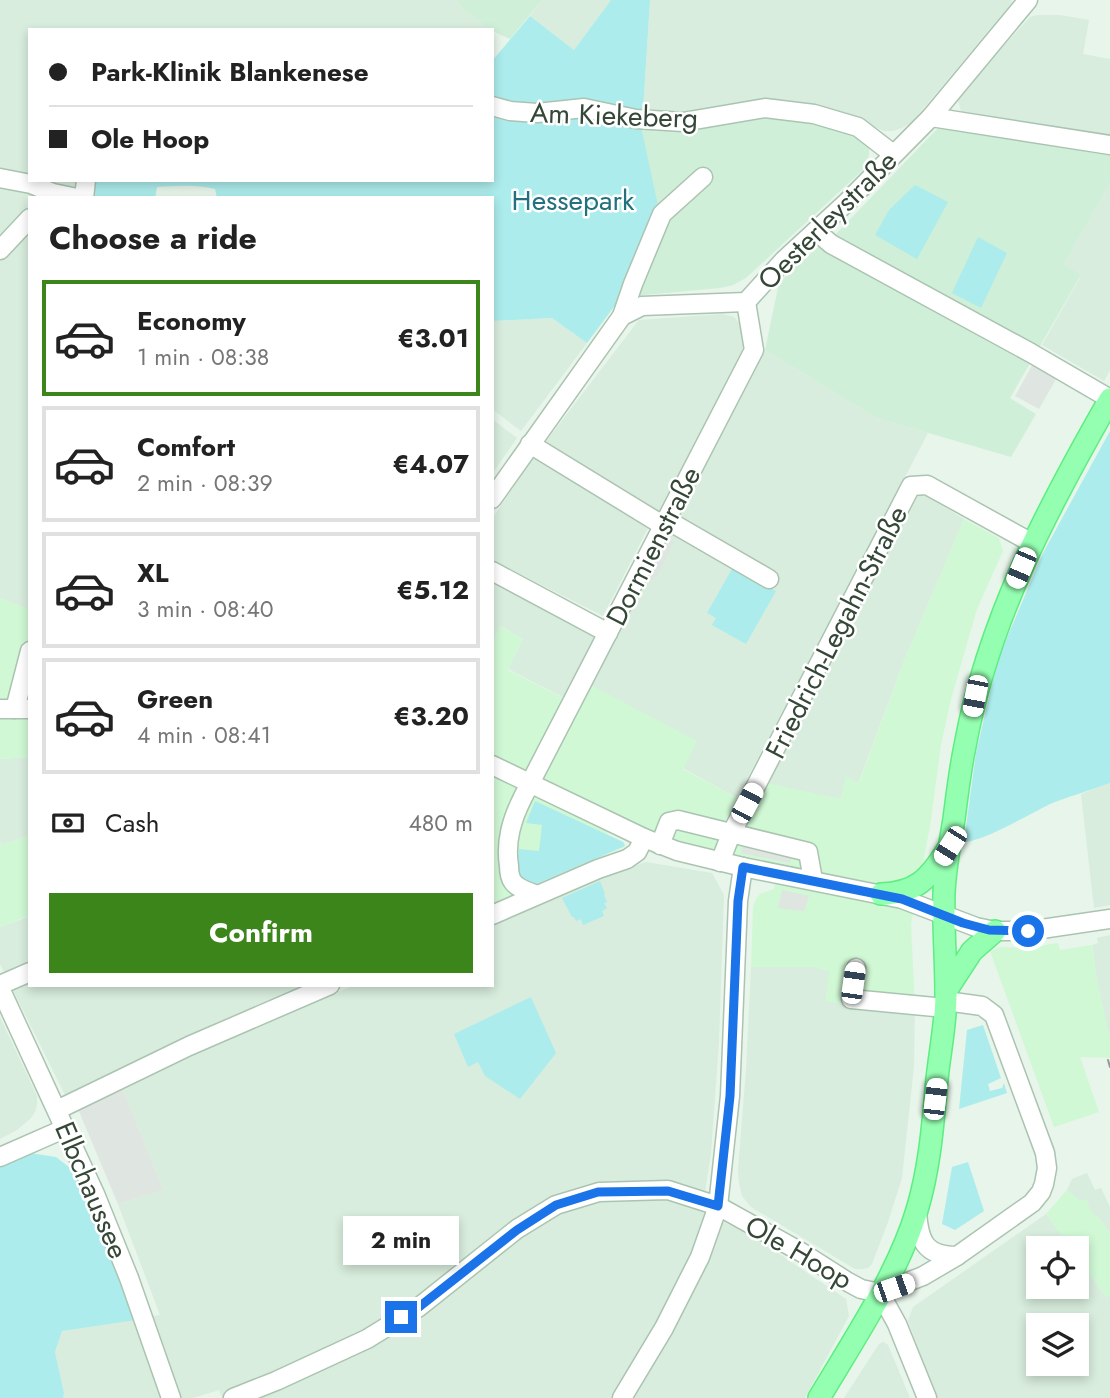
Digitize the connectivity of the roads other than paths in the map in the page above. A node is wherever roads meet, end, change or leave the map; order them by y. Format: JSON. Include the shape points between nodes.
{"nodes":[{"id":1,"x":1028,"y":0,"type":"edge"},
{"id":2,"x":494,"y":107,"type":"edge"},
{"id":3,"x":931,"y":117,"type":"junction"},
{"id":4,"x":1110,"y":145,"type":"edge"},
{"id":5,"x":893,"y":154,"type":"junction"},
{"id":6,"x":703,"y":177,"type":"dead end"},
{"id":7,"x":0,"y":178,"type":"edge"},
{"id":8,"x":50,"y":195,"type":"edge"},
{"id":9,"x":28,"y":220,"type":"edge"},
{"id":10,"x":816,"y":231,"type":"junction"},
{"id":11,"x":0,"y":250,"type":"edge"},
{"id":12,"x":746,"y":302,"type":"junction"},
{"id":13,"x":622,"y":316,"type":"junction"},
{"id":14,"x":1110,"y":399,"type":"edge"},
{"id":15,"x":530,"y":444,"type":"junction"},
{"id":16,"x":494,"y":496,"type":"edge"},
{"id":17,"x":666,"y":523,"type":"junction"},
{"id":18,"x":1032,"y":543,"type":"junction"},
{"id":19,"x":494,"y":572,"type":"edge"},
{"id":20,"x":769,"y":579,"type":"dead end"},
{"id":21,"x":608,"y":633,"type":"junction"},
{"id":22,"x":28,"y":659,"type":"edge"},
{"id":23,"x":15,"y":709,"type":"edge"},
{"id":24,"x":494,"y":766,"type":"edge"},
{"id":25,"x":529,"y":785,"type":"junction"},
{"id":26,"x":731,"y":834,"type":"junction"},
{"id":27,"x":652,"y":841,"type":"junction"},
{"id":28,"x":950,"y":846,"type":"junction"},
{"id":29,"x":720,"y":862,"type":"junction"},
{"id":30,"x":743,"y":867,"type":"junction"},
{"id":31,"x":813,"y":880,"type":"junction"},
{"id":32,"x":881,"y":894,"type":"junction"},
{"id":33,"x":537,"y":895,"type":"junction"},
{"id":34,"x":494,"y":914,"type":"edge"},
{"id":35,"x":943,"y":915,"type":"junction"},
{"id":36,"x":1103,"y":920,"type":"edge"},
{"id":37,"x":995,"y":931,"type":"junction"},
{"id":38,"x":856,"y":968,"type":"dead end"},
{"id":39,"x":28,"y":973,"type":"edge"},
{"id":40,"x":0,"y":986,"type":"edge"},
{"id":41,"x":325,"y":987,"type":"edge"},
{"id":42,"x":946,"y":1000,"type":"junction"},
{"id":43,"x":57,"y":1110,"type":"junction"},
{"id":44,"x":66,"y":1128,"type":"junction"},
{"id":45,"x":0,"y":1157,"type":"edge"},
{"id":46,"x":718,"y":1206,"type":"junction"},
{"id":47,"x":917,"y":1211,"type":"junction"},
{"id":48,"x":957,"y":1256,"type":"junction"},
{"id":49,"x":880,"y":1293,"type":"junction"},
{"id":50,"x":170,"y":1398,"type":"edge"},
{"id":51,"x":233,"y":1398,"type":"edge"},
{"id":52,"x":622,"y":1398,"type":"edge"},
{"id":53,"x":819,"y":1398,"type":"edge"},
{"id":54,"x":927,"y":1398,"type":"edge"}],
"edges":[{"from":1,"to":3,"type":"street","name":"Oesterleystraße"},
{"from":2,"to":5,"type":"street","name":"Am Kiekeberg","via":[[537,113],[584,108],[636,119],[683,122],[765,108],[814,114],[858,127]]},
{"from":3,"to":4,"type":"street"},
{"from":3,"to":5,"type":"street","name":"Oesterleystraße"},
{"from":5,"to":10,"type":"street","name":"Oesterleystraße"},
{"from":6,"to":13,"type":"street","via":[[662,214]]},
{"from":7,"to":8,"type":"street","via":[[31,184]]},
{"from":9,"to":11,"type":"street"},
{"from":10,"to":12,"type":"street","name":"Oesterleystraße"},
{"from":10,"to":14,"type":"street","via":[[831,244]]},
{"from":12,"to":13,"type":"street","name":"Oesterleystraße","via":[[642,306]]},
{"from":12,"to":17,"type":"street","name":"Dormienstraße","via":[[754,350]]},
{"from":13,"to":15,"type":"street"},
{"from":14,"to":18,"type":"main road"},
{"from":15,"to":16,"type":"street"},
{"from":15,"to":17,"type":"street"},
{"from":17,"to":20,"type":"street"},
{"from":17,"to":21,"type":"street","name":"Dormienstraße"},
{"from":18,"to":26,"type":"street","name":"Friedrich-Legahn-Straße","via":[[928,485],[911,486]]},
{"from":18,"to":28,"type":"main road","via":[[975,696]]},
{"from":19,"to":21,"type":"street"},
{"from":21,"to":25,"type":"street","name":"Dormienstraße"},
{"from":22,"to":23,"type":"street"},
{"from":24,"to":25,"type":"street"},
{"from":25,"to":27,"type":"street"},
{"from":25,"to":33,"type":"street","name":"Dormienstraße","via":[[512,821],[507,846],[513,883]]},
{"from":26,"to":27,"type":"street","via":[[675,820]]},
{"from":26,"to":29,"type":"street","name":"Friedrich-Legahn-Straße"},
{"from":26,"to":31,"type":"street","via":[[808,852]]},
{"from":27,"to":29,"type":"street"},
{"from":27,"to":33,"type":"street","via":[[627,859]]},
{"from":28,"to":32,"type":"main road","via":[[923,882],[903,892]]},
{"from":28,"to":35,"type":"main road"},
{"from":29,"to":30,"type":"street"},
{"from":30,"to":31,"type":"street"},
{"from":30,"to":46,"type":"street","via":[[730,1096]]},
{"from":31,"to":32,"type":"street"},
{"from":32,"to":35,"type":"street"},
{"from":33,"to":34,"type":"street"},
{"from":35,"to":37,"type":"street"},
{"from":35,"to":42,"type":"main road"},
{"from":36,"to":37,"type":"street"},
{"from":37,"to":42,"type":"main road","via":[[972,951]]},
{"from":38,"to":42,"type":"street","via":[[851,999]]},
{"from":39,"to":40,"type":"street"},
{"from":40,"to":43,"type":"street","name":"Elbchaussee"},
{"from":41,"to":43,"type":"street"},
{"from":42,"to":47,"type":"main road","via":[[930,1150]]},
{"from":42,"to":48,"type":"street","via":[[982,1006],[994,1015],[1047,1160],[1037,1198]]},
{"from":43,"to":44,"type":"street","name":"Elbchaussee"},
{"from":44,"to":45,"type":"street"},
{"from":44,"to":50,"type":"street","name":"Elbchaussee","via":[[129,1278]]},
{"from":46,"to":49,"type":"street","name":"Ole Hoop","via":[[861,1289]]},
{"from":46,"to":51,"type":"street","name":"Ole Hoop","via":[[668,1191],[598,1192],[556,1205],[419,1307],[367,1339]]},
{"from":46,"to":52,"type":"street","via":[[700,1257]]},
{"from":47,"to":48,"type":"street","via":[[925,1246]]},
{"from":47,"to":49,"type":"main road"},
{"from":48,"to":49,"type":"street"},
{"from":49,"to":53,"type":"main road"},
{"from":49,"to":54,"type":"street"}]}
